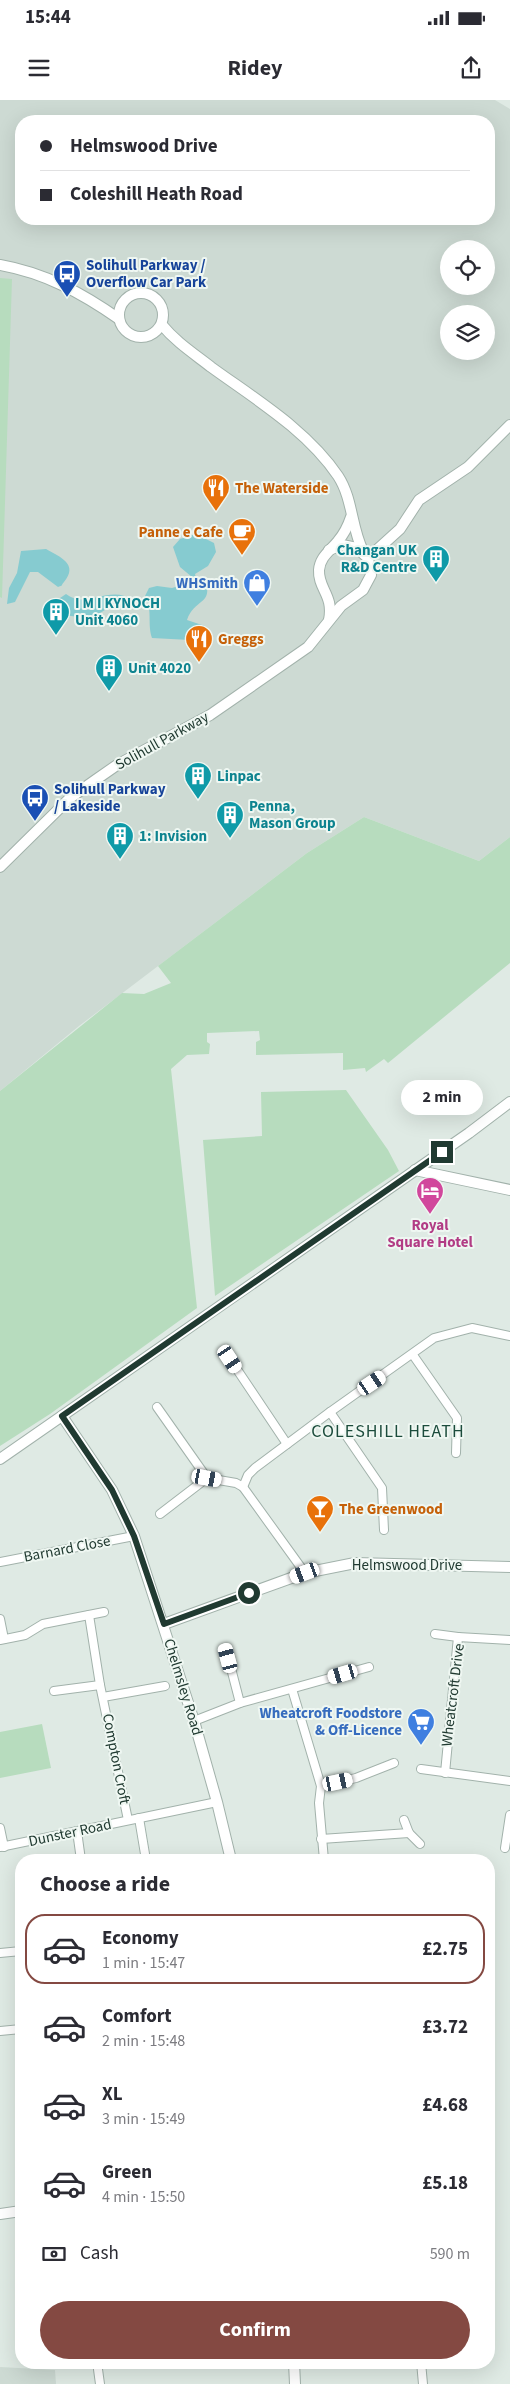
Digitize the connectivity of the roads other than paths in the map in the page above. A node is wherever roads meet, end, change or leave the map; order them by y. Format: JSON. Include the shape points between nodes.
{"nodes":[{"id":1,"x":0,"y":265,"type":"edge"},
{"id":2,"x":125,"y":300,"type":"junction"},
{"id":3,"x":99,"y":305,"type":"junction"},
{"id":4,"x":119,"y":319,"type":"junction"},
{"id":5,"x":162,"y":325,"type":"junction"},
{"id":6,"x":154,"y":334,"type":"junction"},
{"id":7,"x":175,"y":340,"type":"junction"},
{"id":8,"x":510,"y":425,"type":"edge"},
{"id":9,"x":352,"y":515,"type":"junction"},
{"id":10,"x":329,"y":550,"type":"junction"},
{"id":11,"x":366,"y":555,"type":"junction"},
{"id":12,"x":323,"y":585,"type":"junction"},
{"id":13,"x":352,"y":597,"type":"junction"},
{"id":14,"x":328,"y":620,"type":"junction"},
{"id":15,"x":0,"y":867,"type":"edge"},
{"id":16,"x":510,"y":1102,"type":"edge"},
{"id":17,"x":415,"y":1170,"type":"junction"},
{"id":18,"x":510,"y":1190,"type":"edge"},
{"id":19,"x":510,"y":1336,"type":"edge"},
{"id":20,"x":413,"y":1355,"type":"junction"},
{"id":21,"x":230,"y":1359,"type":"dead end"},
{"id":22,"x":157,"y":1408,"type":"dead end"},
{"id":23,"x":330,"y":1412,"type":"junction"},
{"id":24,"x":62,"y":1416,"type":"junction"},
{"id":25,"x":286,"y":1444,"type":"junction"},
{"id":26,"x":456,"y":1454,"type":"dead end"},
{"id":27,"x":0,"y":1459,"type":"edge"},
{"id":28,"x":207,"y":1478,"type":"junction"},
{"id":29,"x":243,"y":1487,"type":"junction"},
{"id":30,"x":160,"y":1514,"type":"dead end"},
{"id":31,"x":384,"y":1530,"type":"dead end"},
{"id":32,"x":134,"y":1536,"type":"junction"},
{"id":33,"x":0,"y":1562,"type":"edge"},
{"id":34,"x":510,"y":1567,"type":"edge"},
{"id":35,"x":305,"y":1573,"type":"junction"},
{"id":36,"x":104,"y":1612,"type":"dead end"},
{"id":37,"x":89,"y":1614,"type":"junction"},
{"id":38,"x":0,"y":1619,"type":"edge"},
{"id":39,"x":164,"y":1624,"type":"junction"},
{"id":40,"x":435,"y":1634,"type":"dead end"},
{"id":41,"x":458,"y":1637,"type":"junction"},
{"id":42,"x":2,"y":1639,"type":"edge"},
{"id":43,"x":510,"y":1640,"type":"edge"},
{"id":44,"x":226,"y":1649,"type":"dead end"},
{"id":45,"x":370,"y":1667,"type":"dead end"},
{"id":46,"x":100,"y":1685,"type":"junction"},
{"id":47,"x":165,"y":1686,"type":"dead end"},
{"id":48,"x":292,"y":1689,"type":"junction"},
{"id":49,"x":54,"y":1692,"type":"dead end"},
{"id":50,"x":103,"y":1697,"type":"junction"},
{"id":51,"x":240,"y":1703,"type":"junction"},
{"id":52,"x":194,"y":1721,"type":"junction"},
{"id":53,"x":394,"y":1763,"type":"dead end"},
{"id":54,"x":422,"y":1769,"type":"dead end"},
{"id":55,"x":445,"y":1773,"type":"junction"},
{"id":56,"x":510,"y":1781,"type":"edge"},
{"id":57,"x":321,"y":1786,"type":"junction"},
{"id":58,"x":217,"y":1802,"type":"junction"},
{"id":59,"x":510,"y":1815,"type":"edge"},
{"id":60,"x":139,"y":1818,"type":"junction"},
{"id":61,"x":128,"y":1820,"type":"junction"},
{"id":62,"x":404,"y":1820,"type":"dead end"},
{"id":63,"x":0,"y":1828,"type":"edge"},
{"id":64,"x":77,"y":1831,"type":"junction"},
{"id":65,"x":409,"y":1833,"type":"junction"},
{"id":66,"x":321,"y":1839,"type":"junction"},
{"id":67,"x":420,"y":1844,"type":"dead end"},
{"id":68,"x":2,"y":1847,"type":"edge"},
{"id":69,"x":506,"y":1848,"type":"dead end"},
{"id":70,"x":80,"y":1854,"type":"edge"},
{"id":71,"x":145,"y":1854,"type":"edge"},
{"id":72,"x":230,"y":1854,"type":"edge"},
{"id":73,"x":323,"y":1854,"type":"edge"},
{"id":74,"x":15,"y":1952,"type":"edge"},
{"id":75,"x":0,"y":1953,"type":"edge"},
{"id":76,"x":15,"y":2029,"type":"edge"},
{"id":77,"x":0,"y":2032,"type":"edge"},
{"id":78,"x":15,"y":2212,"type":"edge"},
{"id":79,"x":0,"y":2214,"type":"edge"},
{"id":80,"x":99,"y":2369,"type":"edge"},
{"id":81,"x":294,"y":2369,"type":"edge"},
{"id":82,"x":422,"y":2369,"type":"edge"},
{"id":83,"x":100,"y":2384,"type":"edge"},
{"id":84,"x":295,"y":2384,"type":"edge"},
{"id":85,"x":423,"y":2384,"type":"edge"}],
"edges":[{"from":1,"to":3,"type":"street","via":[[62,283]]},
{"from":2,"to":3,"type":"street"},
{"from":2,"to":4,"type":"street"},
{"from":2,"to":5,"type":"street","via":[[137,293],[152,296],[162,306]]},
{"from":3,"to":4,"type":"street"},
{"from":4,"to":6,"type":"street","via":[[124,330],[132,336],[144,338]]},
{"from":5,"to":6,"type":"street"},
{"from":5,"to":7,"type":"street"},
{"from":6,"to":7,"type":"street"},
{"from":7,"to":9,"type":"street","via":[[316,448],[345,488]]},
{"from":8,"to":11,"type":"street","via":[[468,467],[419,500],[400,529]]},
{"from":9,"to":10,"type":"street","via":[[339,540]]},
{"from":9,"to":11,"type":"street","via":[[354,532]]},
{"from":10,"to":11,"type":"street","via":[[350,545]]},
{"from":10,"to":12,"type":"street","via":[[320,564],[319,577]]},
{"from":11,"to":13,"type":"street","via":[[371,567],[368,584]]},
{"from":12,"to":13,"type":"street","via":[[338,596]]},
{"from":12,"to":14,"type":"street","via":[[331,608]]},
{"from":13,"to":14,"type":"street","name":"Solihull Parkway"},
{"from":14,"to":15,"type":"street","name":"Solihull Parkway","via":[[308,647],[280,668],[211,714],[117,765],[78,792]]},
{"from":16,"to":17,"type":"street"},
{"from":17,"to":18,"type":"street"},
{"from":17,"to":24,"type":"street"},
{"from":19,"to":20,"type":"street","via":[[472,1328],[434,1338]]},
{"from":20,"to":23,"type":"street"},
{"from":20,"to":26,"type":"street","via":[[457,1418]]},
{"from":21,"to":25,"type":"street"},
{"from":22,"to":28,"type":"street"},
{"from":23,"to":25,"type":"street"},
{"from":23,"to":31,"type":"street","via":[[382,1488]]},
{"from":24,"to":27,"type":"street"},
{"from":24,"to":32,"type":"street","name":"Chelmsley Road","via":[[112,1490]]},
{"from":25,"to":29,"type":"street","via":[[248,1476]]},
{"from":28,"to":29,"type":"street"},
{"from":28,"to":30,"type":"street"},
{"from":29,"to":35,"type":"street"},
{"from":32,"to":33,"type":"street","name":"Barnard Close"},
{"from":32,"to":39,"type":"street","name":"Chelmsley Road"},
{"from":34,"to":35,"type":"street","name":"Helmswood Drive","via":[[355,1563]]},
{"from":35,"to":39,"type":"street","name":"Helmswood Drive"},
{"from":36,"to":37,"type":"street"},
{"from":37,"to":42,"type":"street","via":[[43,1624],[25,1635]]},
{"from":37,"to":46,"type":"street","name":"Compton Croft"},
{"from":38,"to":42,"type":"street"},
{"from":39,"to":52,"type":"street","name":"Chelmsley Road"},
{"from":40,"to":41,"type":"street"},
{"from":41,"to":43,"type":"street","name":"Wheatcroft Drive"},
{"from":41,"to":55,"type":"street","name":"Wheatcroft Drive"},
{"from":44,"to":51,"type":"street"},
{"from":45,"to":48,"type":"street"},
{"from":46,"to":49,"type":"street"},
{"from":46,"to":50,"type":"street","name":"Compton Croft"},
{"from":47,"to":50,"type":"street","name":"Compton Croft"},
{"from":48,"to":51,"type":"street"},
{"from":48,"to":57,"type":"street"},
{"from":50,"to":61,"type":"street","name":"Compton Croft"},
{"from":51,"to":52,"type":"street"},
{"from":52,"to":58,"type":"street","name":"Chelmsley Road"},
{"from":53,"to":57,"type":"street","via":[[356,1778]]},
{"from":54,"to":55,"type":"street"},
{"from":55,"to":56,"type":"street"},
{"from":57,"to":66,"type":"street"},
{"from":58,"to":60,"type":"street","name":"Dunster Road"},
{"from":58,"to":72,"type":"street","name":"Chelmsley Road"},
{"from":59,"to":69,"type":"street"},
{"from":60,"to":61,"type":"street","name":"Dunster Road"},
{"from":60,"to":71,"type":"street"},
{"from":61,"to":64,"type":"street","name":"Dunster Road"},
{"from":62,"to":65,"type":"street"},
{"from":63,"to":68,"type":"street"},
{"from":64,"to":68,"type":"street","name":"Dunster Road"},
{"from":64,"to":70,"type":"street"},
{"from":65,"to":66,"type":"street"},
{"from":65,"to":67,"type":"street"},
{"from":66,"to":73,"type":"street"},
{"from":74,"to":75,"type":"street"},
{"from":76,"to":77,"type":"street"},
{"from":78,"to":79,"type":"street"},
{"from":80,"to":83,"type":"street"},
{"from":81,"to":84,"type":"street"},
{"from":82,"to":85,"type":"street"}]}
